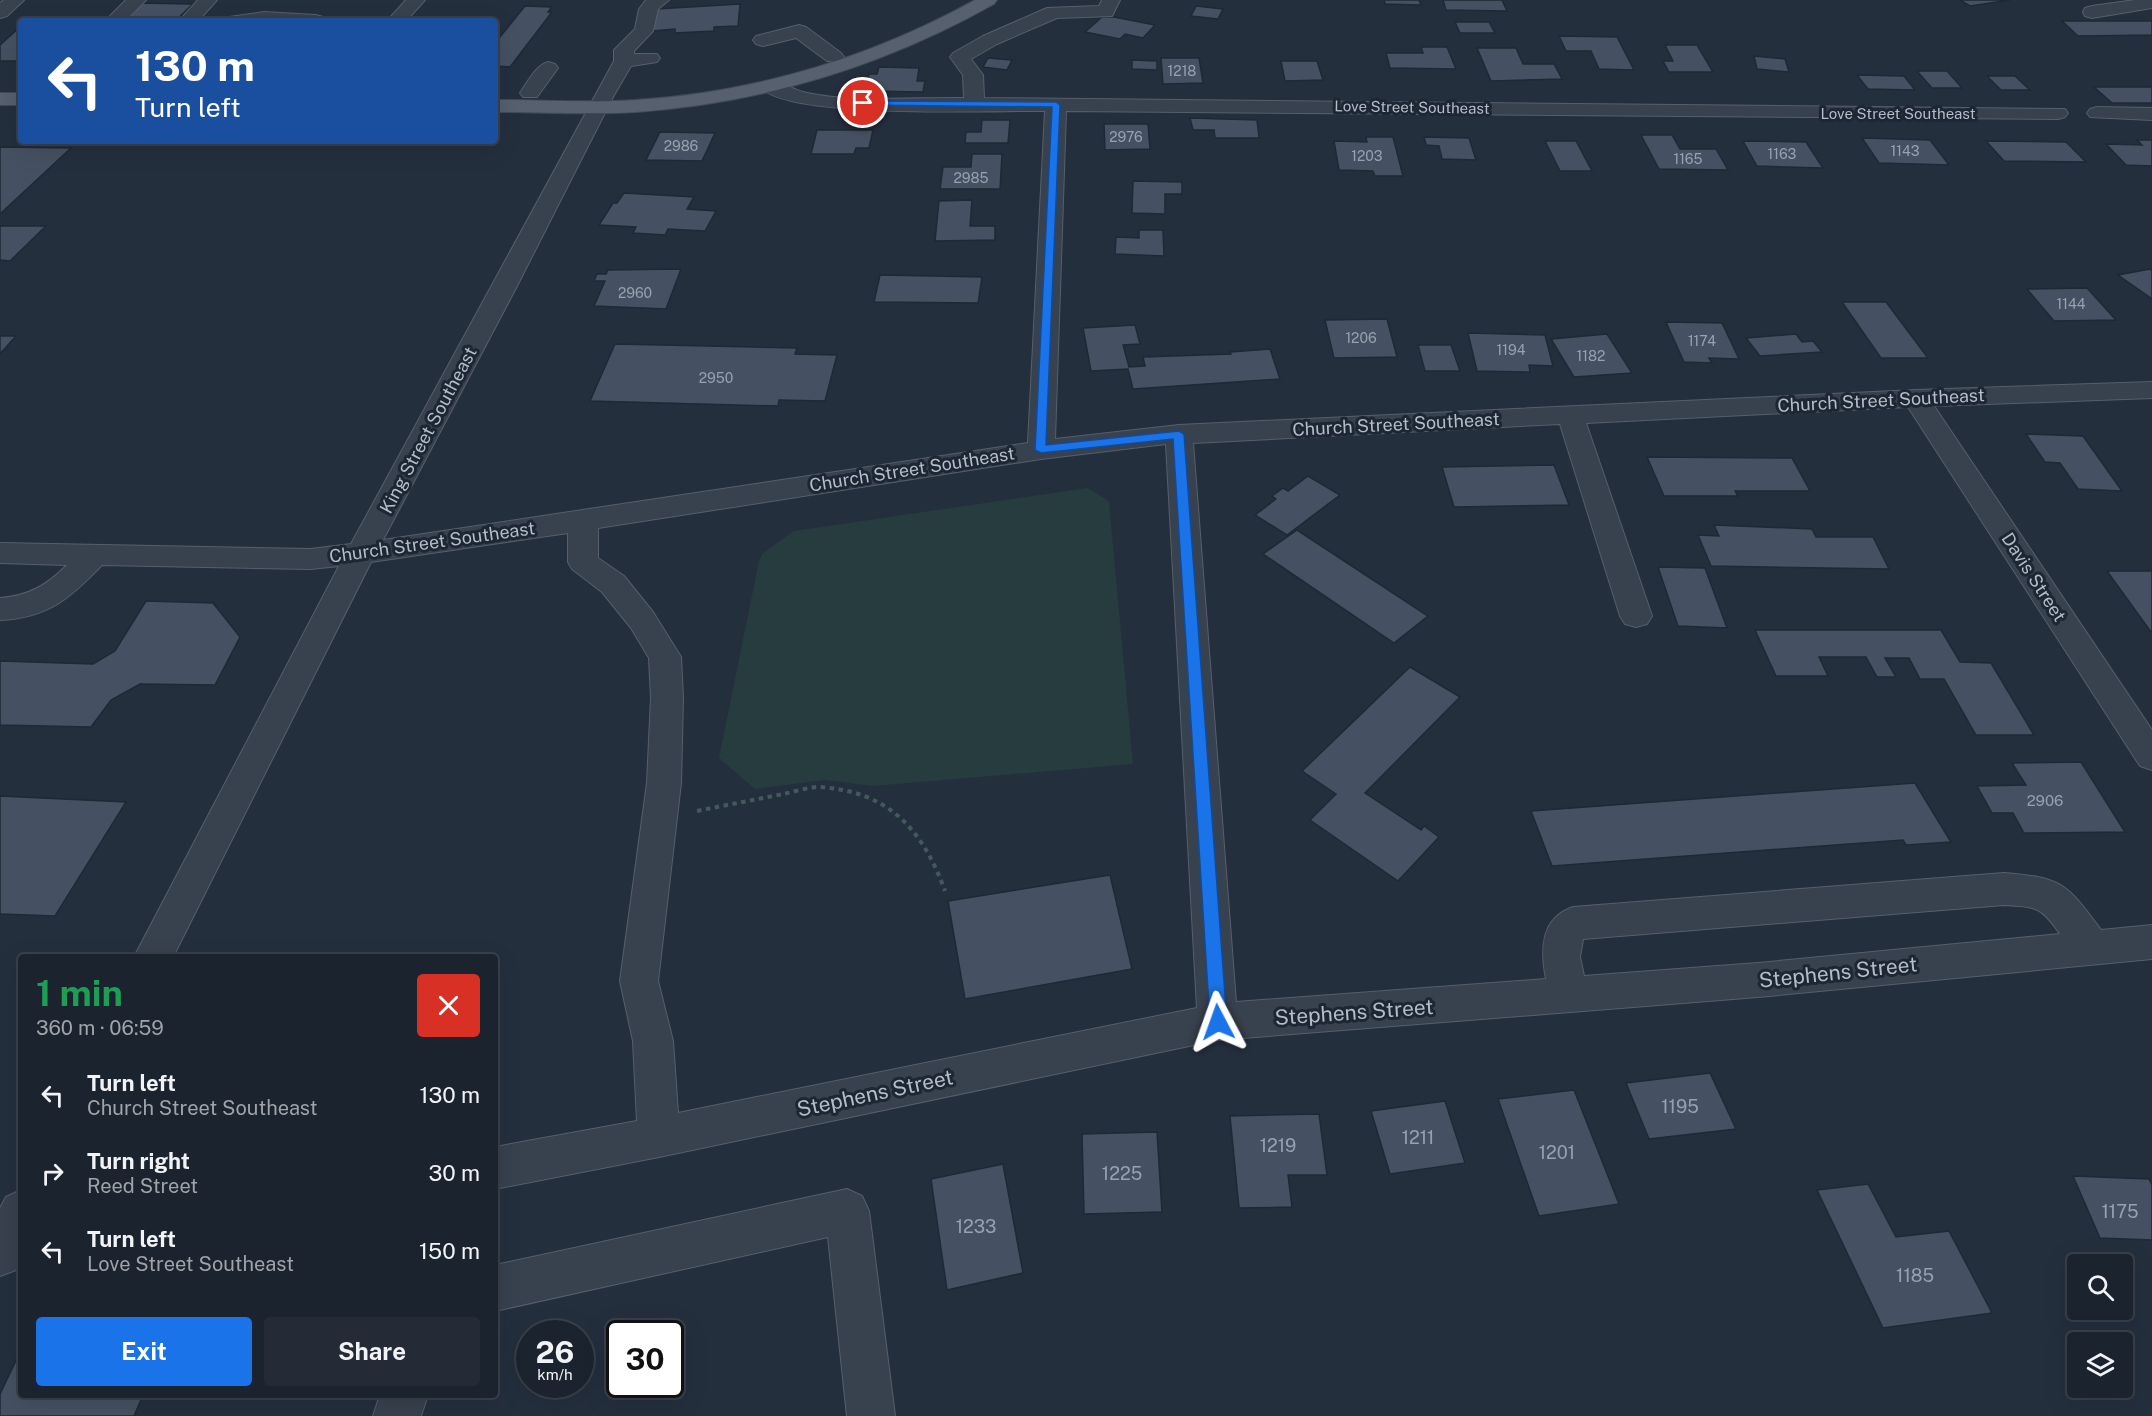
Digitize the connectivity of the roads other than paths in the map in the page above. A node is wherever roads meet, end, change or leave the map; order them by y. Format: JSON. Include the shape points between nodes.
{"nodes":[{"id":1,"x":15,"y":0,"type":"edge"},
{"id":2,"x":137,"y":0,"type":"edge"},
{"id":3,"x":208,"y":0,"type":"edge"},
{"id":4,"x":416,"y":0,"type":"edge"},
{"id":5,"x":660,"y":0,"type":"edge"},
{"id":6,"x":962,"y":0,"type":"edge"},
{"id":7,"x":988,"y":0,"type":"edge"},
{"id":8,"x":1111,"y":0,"type":"edge"},
{"id":9,"x":2152,"y":3,"type":"edge"},
{"id":10,"x":1050,"y":6,"type":"edge"},
{"id":11,"x":0,"y":12,"type":"edge"},
{"id":12,"x":2092,"y":12,"type":"dead end"},
{"id":13,"x":117,"y":18,"type":"edge"},
{"id":14,"x":191,"y":18,"type":"edge"},
{"id":15,"x":399,"y":18,"type":"edge"},
{"id":16,"x":763,"y":40,"type":"dead end"},
{"id":17,"x":834,"y":57,"type":"junction"},
{"id":18,"x":650,"y":58,"type":"dead end"},
{"id":19,"x":624,"y":61,"type":"junction"},
{"id":20,"x":548,"y":68,"type":"dead end"},
{"id":21,"x":0,"y":81,"type":"edge"},
{"id":22,"x":18,"y":81,"type":"edge"},
{"id":23,"x":770,"y":86,"type":"junction"},
{"id":24,"x":498,"y":93,"type":"edge"},
{"id":25,"x":530,"y":93,"type":"junction"},
{"id":26,"x":0,"y":99,"type":"edge"},
{"id":27,"x":18,"y":99,"type":"edge"},
{"id":28,"x":600,"y":101,"type":"junction"},
{"id":29,"x":974,"y":104,"type":"junction"},
{"id":30,"x":1056,"y":105,"type":"junction"},
{"id":31,"x":498,"y":106,"type":"edge"},
{"id":32,"x":2058,"y":113,"type":"dead end"},
{"id":33,"x":2097,"y":113,"type":"dead end"},
{"id":34,"x":2152,"y":114,"type":"edge"},
{"id":35,"x":2152,"y":390,"type":"edge"},
{"id":36,"x":1916,"y":398,"type":"junction"},
{"id":37,"x":1570,"y":415,"type":"junction"},
{"id":38,"x":1179,"y":434,"type":"junction"},
{"id":39,"x":1041,"y":450,"type":"junction"},
{"id":40,"x":583,"y":520,"type":"junction"},
{"id":41,"x":0,"y":553,"type":"edge"},
{"id":42,"x":361,"y":553,"type":"junction"},
{"id":43,"x":95,"y":554,"type":"junction"},
{"id":44,"x":0,"y":609,"type":"edge"},
{"id":45,"x":1636,"y":616,"type":"dead end"},
{"id":46,"x":2152,"y":757,"type":"edge"},
{"id":47,"x":2152,"y":942,"type":"edge"},
{"id":48,"x":2091,"y":947,"type":"junction"},
{"id":49,"x":155,"y":954,"type":"edge"},
{"id":50,"x":1569,"y":995,"type":"junction"},
{"id":51,"x":1218,"y":1022,"type":"junction"},
{"id":52,"x":659,"y":1137,"type":"junction"},
{"id":53,"x":498,"y":1167,"type":"edge"},
{"id":54,"x":0,"y":1198,"type":"edge"},
{"id":55,"x":18,"y":1198,"type":"edge"},
{"id":56,"x":18,"y":1218,"type":"edge"},
{"id":57,"x":0,"y":1254,"type":"edge"},
{"id":58,"x":18,"y":1263,"type":"edge"},
{"id":59,"x":0,"y":1266,"type":"edge"},
{"id":60,"x":498,"y":1287,"type":"edge"},
{"id":61,"x":403,"y":1398,"type":"edge"},
{"id":62,"x":397,"y":1416,"type":"edge"},
{"id":63,"x":871,"y":1416,"type":"edge"}],
"edges":[{"from":1,"to":11,"type":"street"},
{"from":2,"to":13,"type":"street"},
{"from":3,"to":14,"type":"street"},
{"from":4,"to":15,"type":"street"},
{"from":5,"to":19,"type":"street","name":"King Street Southeast","via":[[647,10],[645,28],[624,50]]},
{"from":6,"to":17,"type":"main road","via":[[927,20]]},
{"from":7,"to":23,"type":"main road","via":[[932,32],[888,51],[832,71]]},
{"from":8,"to":10,"type":"street","via":[[1105,12]]},
{"from":9,"to":12,"type":"street"},
{"from":10,"to":29,"type":"street","via":[[960,57],[973,75]]},
{"from":16,"to":17,"type":"street","via":[[799,31]]},
{"from":17,"to":28,"type":"main road","via":[[757,77]]},
{"from":18,"to":19,"type":"street"},
{"from":19,"to":28,"type":"street","name":"King Street Southeast"},
{"from":20,"to":25,"type":"street"},
{"from":21,"to":22,"type":"main road"},
{"from":23,"to":28,"type":"main road","via":[[693,100]]},
{"from":23,"to":29,"type":"street","name":"Love Street Southeast","via":[[810,101]]},
{"from":24,"to":25,"type":"main road"},
{"from":25,"to":28,"type":"main road"},
{"from":26,"to":27,"type":"main road"},
{"from":28,"to":31,"type":"main road"},
{"from":28,"to":42,"type":"street","name":"King Street Southeast"},
{"from":29,"to":30,"type":"street","name":"Love Street Southeast"},
{"from":30,"to":32,"type":"street","name":"Love Street Southeast"},
{"from":30,"to":39,"type":"street"},
{"from":33,"to":34,"type":"street"},
{"from":35,"to":36,"type":"street","name":"Church Street Southeast"},
{"from":36,"to":37,"type":"street","name":"Church Street Southeast"},
{"from":36,"to":46,"type":"street","name":"Davis Street"},
{"from":37,"to":38,"type":"street","name":"Church Street Southeast"},
{"from":37,"to":45,"type":"street"},
{"from":38,"to":39,"type":"street","name":"Church Street Southeast"},
{"from":38,"to":51,"type":"street"},
{"from":39,"to":40,"type":"street","name":"Church Street Southeast"},
{"from":40,"to":42,"type":"street","name":"Church Street Southeast"},
{"from":40,"to":52,"type":"street","via":[[583,561],[613,584],[665,657],[664,783],[639,981],[653,1041]]},
{"from":41,"to":43,"type":"street","name":"Church Street Southeast"},
{"from":42,"to":43,"type":"street","name":"Church Street Southeast","via":[[310,559]]},
{"from":42,"to":49,"type":"street","name":"King Street Southeast"},
{"from":43,"to":44,"type":"street","via":[[52,596],[17,609]]},
{"from":47,"to":48,"type":"street","name":"Stephens Street"},
{"from":48,"to":50,"type":"street","name":"Stephens Street"},
{"from":48,"to":50,"type":"street","via":[[2054,900],[2041,892],[2004,889],[1573,923],[1564,932],[1560,948]]},
{"from":50,"to":51,"type":"street","name":"Stephens Street"},
{"from":51,"to":52,"type":"street","name":"Stephens Street"},
{"from":52,"to":53,"type":"street","name":"Stephens Street"},
{"from":54,"to":55,"type":"street"},
{"from":56,"to":57,"type":"street"},
{"from":58,"to":59,"type":"street"},
{"from":60,"to":63,"type":"street","via":[[847,1210]]},
{"from":61,"to":62,"type":"street"}]}
